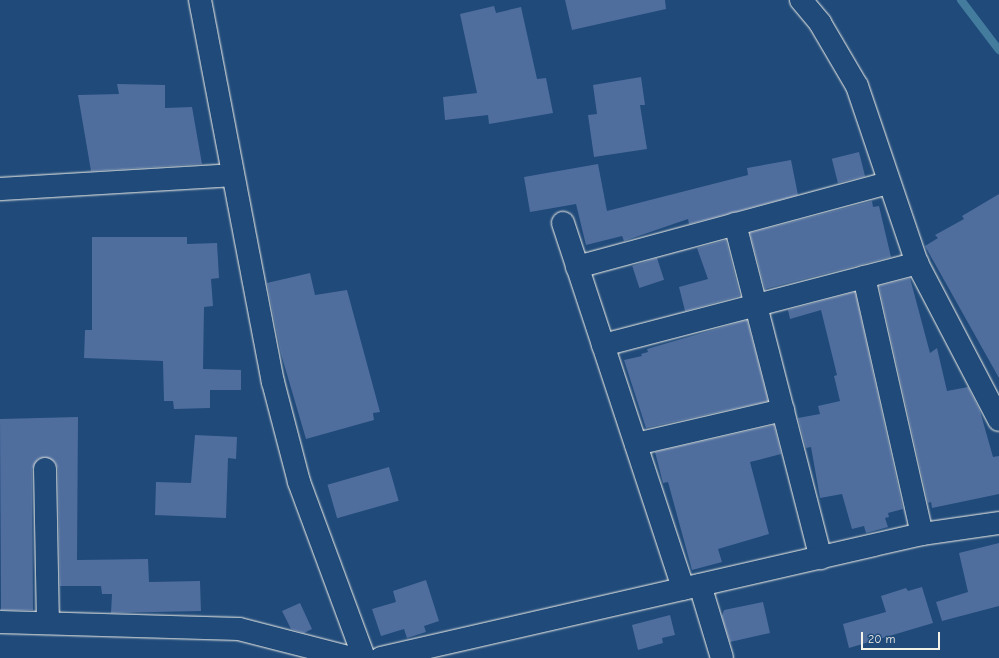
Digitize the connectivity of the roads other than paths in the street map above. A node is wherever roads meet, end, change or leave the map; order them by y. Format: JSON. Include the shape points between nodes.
{"nodes":[{"id":1,"x":201,"y":0,"type":"edge"},
{"id":2,"x":801,"y":0,"type":"edge"},
{"id":3,"x":233,"y":175,"type":"junction"},
{"id":4,"x":889,"y":183,"type":"junction"},
{"id":5,"x":0,"y":189,"type":"edge"},
{"id":6,"x":563,"y":224,"type":"dead end"},
{"id":7,"x":735,"y":224,"type":"junction"},
{"id":8,"x":917,"y":263,"type":"junction"},
{"id":9,"x":577,"y":266,"type":"junction"},
{"id":10,"x":864,"y":277,"type":"junction"},
{"id":11,"x":756,"y":305,"type":"junction"},
{"id":12,"x":603,"y":345,"type":"junction"},
{"id":13,"x":783,"y":410,"type":"junction"},
{"id":14,"x":999,"y":420,"type":"edge"},
{"id":15,"x":636,"y":444,"type":"junction"},
{"id":16,"x":45,"y":469,"type":"dead end"},
{"id":17,"x":999,"y":523,"type":"edge"},
{"id":18,"x":922,"y":534,"type":"junction"},
{"id":19,"x":821,"y":558,"type":"junction"},
{"id":20,"x":692,"y":587,"type":"junction"},
{"id":21,"x":0,"y":622,"type":"edge"},
{"id":22,"x":48,"y":623,"type":"junction"},
{"id":23,"x":352,"y":658,"type":"edge"},
{"id":24,"x":364,"y":658,"type":"edge"},
{"id":25,"x":381,"y":658,"type":"edge"},
{"id":26,"x":722,"y":658,"type":"edge"}],
"edges":[{"from":1,"to":3,"type":"street"},
{"from":2,"to":4,"type":"street","via":[[820,23],[857,86]]},
{"from":3,"to":5,"type":"street"},
{"from":3,"to":24,"type":"street","via":[[273,382],[299,482]]},
{"from":4,"to":7,"type":"street"},
{"from":4,"to":8,"type":"street"},
{"from":6,"to":9,"type":"street"},
{"from":7,"to":9,"type":"street"},
{"from":7,"to":11,"type":"street"},
{"from":8,"to":10,"type":"street"},
{"from":8,"to":14,"type":"street"},
{"from":9,"to":12,"type":"street"},
{"from":10,"to":11,"type":"street"},
{"from":10,"to":18,"type":"street"},
{"from":11,"to":12,"type":"street"},
{"from":11,"to":13,"type":"street"},
{"from":12,"to":15,"type":"street"},
{"from":13,"to":15,"type":"street"},
{"from":13,"to":19,"type":"street"},
{"from":15,"to":20,"type":"street"},
{"from":16,"to":22,"type":"street"},
{"from":17,"to":18,"type":"street"},
{"from":18,"to":19,"type":"street"},
{"from":19,"to":20,"type":"street"},
{"from":20,"to":25,"type":"street"},
{"from":20,"to":26,"type":"street"},
{"from":21,"to":22,"type":"street"},
{"from":22,"to":23,"type":"street","via":[[240,629]]}]}
